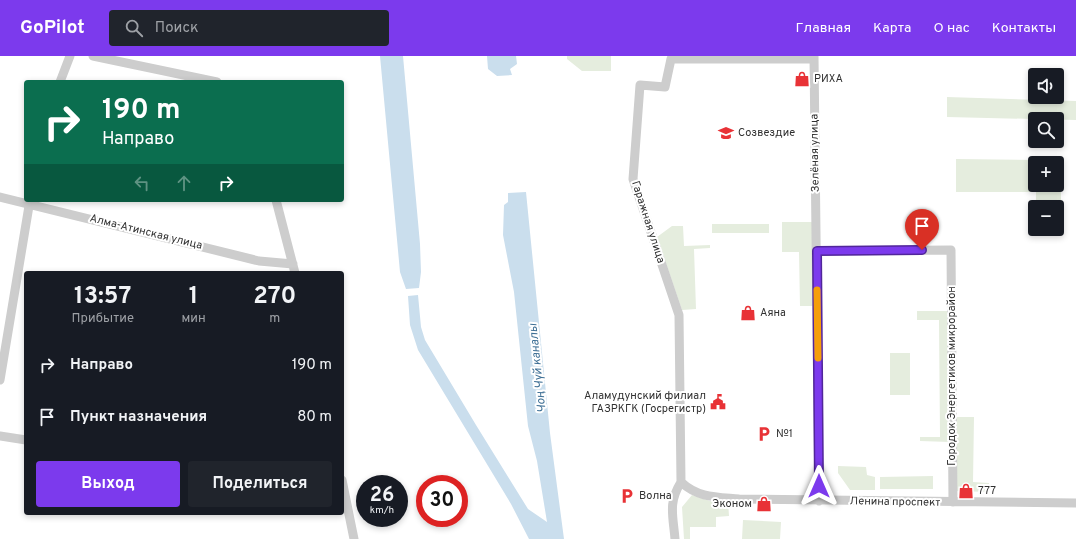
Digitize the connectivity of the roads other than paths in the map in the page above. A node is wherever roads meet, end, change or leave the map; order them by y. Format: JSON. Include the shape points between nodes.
{"nodes":[{"id":1,"x":70,"y":56,"type":"edge"},
{"id":2,"x":93,"y":56,"type":"edge"},
{"id":3,"x":814,"y":58,"type":"edge"},
{"id":4,"x":61,"y":80,"type":"edge"},
{"id":5,"x":207,"y":80,"type":"edge"},
{"id":6,"x":0,"y":197,"type":"edge"},
{"id":7,"x":24,"y":201,"type":"edge"},
{"id":8,"x":30,"y":202,"type":"edge"},
{"id":9,"x":277,"y":202,"type":"edge"},
{"id":10,"x":817,"y":251,"type":"junction"},
{"id":11,"x":294,"y":269,"type":"edge"},
{"id":12,"x":0,"y":380,"type":"edge"},
{"id":13,"x":0,"y":436,"type":"edge"},
{"id":14,"x":24,"y":440,"type":"edge"},
{"id":15,"x":681,"y":482,"type":"junction"},
{"id":16,"x":344,"y":494,"type":"edge"},
{"id":17,"x":819,"y":501,"type":"junction"},
{"id":18,"x":952,"y":502,"type":"junction"},
{"id":19,"x":1076,"y":504,"type":"edge"},
{"id":20,"x":354,"y":539,"type":"edge"},
{"id":21,"x":675,"y":539,"type":"edge"}],
"edges":[{"from":1,"to":4,"type":"street"},
{"from":2,"to":5,"type":"street"},
{"from":3,"to":10,"type":"street","name":"Зелёная улица"},
{"from":3,"to":15,"type":"street","name":"Гаражная улица","via":[[671,59],[665,87],[640,85],[633,179],[679,315]]},
{"from":6,"to":7,"type":"street","name":"Алма-Атинская улица"},
{"from":8,"to":11,"type":"street","name":"Алма-Атинская улица"},
{"from":8,"to":12,"type":"street"},
{"from":9,"to":11,"type":"street"},
{"from":10,"to":17,"type":"street","name":"Зелёная улица"},
{"from":10,"to":18,"type":"street","name":"Городок Энергетиков микрорайон","via":[[951,250]]},
{"from":13,"to":14,"type":"street"},
{"from":15,"to":17,"type":"street","name":"Ленина проспект","via":[[695,492],[710,497]]},
{"from":15,"to":21,"type":"street","via":[[672,502]]},
{"from":16,"to":20,"type":"street"},
{"from":17,"to":18,"type":"street","name":"Ленина проспект"},
{"from":18,"to":19,"type":"street","name":"Ленина проспект"}]}
